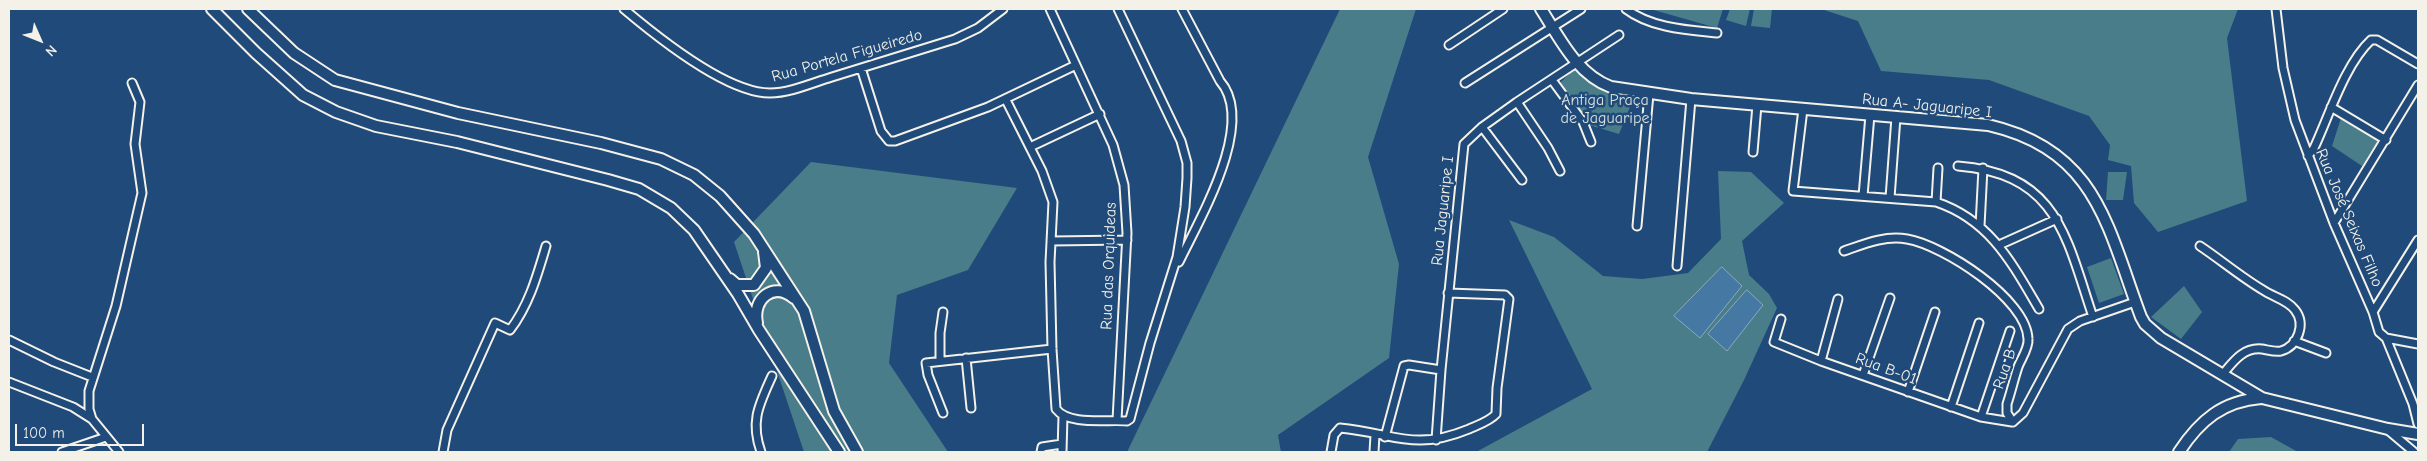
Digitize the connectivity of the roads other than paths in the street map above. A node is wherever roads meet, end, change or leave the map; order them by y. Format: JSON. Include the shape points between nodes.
{"nodes":[{"id":1,"x":212,"y":9,"type":"edge"},
{"id":2,"x":248,"y":9,"type":"edge"},
{"id":3,"x":624,"y":9,"type":"edge"},
{"id":4,"x":1003,"y":9,"type":"edge"},
{"id":5,"x":1050,"y":9,"type":"edge"},
{"id":6,"x":1118,"y":9,"type":"edge"},
{"id":7,"x":1182,"y":9,"type":"edge"},
{"id":8,"x":1503,"y":9,"type":"edge"},
{"id":9,"x":1541,"y":9,"type":"edge"},
{"id":10,"x":1581,"y":9,"type":"edge"},
{"id":11,"x":1626,"y":9,"type":"edge"},
{"id":12,"x":2276,"y":12,"type":"edge"},
{"id":13,"x":1553,"y":27,"type":"junction"},
{"id":14,"x":1717,"y":33,"type":"dead end"},
{"id":15,"x":1619,"y":35,"type":"dead end"},
{"id":16,"x":1449,"y":45,"type":"dead end"},
{"id":17,"x":1578,"y":62,"type":"junction"},
{"id":18,"x":2418,"y":64,"type":"edge"},
{"id":19,"x":1076,"y":65,"type":"junction"},
{"id":20,"x":861,"y":68,"type":"junction"},
{"id":21,"x":1552,"y":80,"type":"junction"},
{"id":22,"x":132,"y":83,"type":"dead end"},
{"id":23,"x":1465,"y":83,"type":"dead end"},
{"id":24,"x":2418,"y":85,"type":"edge"},
{"id":25,"x":1649,"y":94,"type":"junction"},
{"id":26,"x":1691,"y":99,"type":"junction"},
{"id":27,"x":1006,"y":100,"type":"junction"},
{"id":28,"x":1517,"y":102,"type":"junction"},
{"id":29,"x":1757,"y":104,"type":"junction"},
{"id":30,"x":2331,"y":107,"type":"junction"},
{"id":31,"x":1803,"y":109,"type":"junction"},
{"id":32,"x":1100,"y":114,"type":"junction"},
{"id":33,"x":1870,"y":115,"type":"junction"},
{"id":34,"x":1896,"y":117,"type":"junction"},
{"id":35,"x":1482,"y":127,"type":"junction"},
{"id":36,"x":2386,"y":140,"type":"junction"},
{"id":37,"x":1590,"y":142,"type":"dead end"},
{"id":38,"x":1030,"y":147,"type":"junction"},
{"id":39,"x":1753,"y":152,"type":"dead end"},
{"id":40,"x":2308,"y":156,"type":"junction"},
{"id":41,"x":1958,"y":166,"type":"dead end"},
{"id":42,"x":1938,"y":168,"type":"dead end"},
{"id":43,"x":1983,"y":168,"type":"junction"},
{"id":44,"x":1560,"y":171,"type":"dead end"},
{"id":45,"x":1522,"y":180,"type":"dead end"},
{"id":46,"x":1863,"y":196,"type":"junction"},
{"id":47,"x":1890,"y":198,"type":"junction"},
{"id":48,"x":1936,"y":202,"type":"junction"},
{"id":49,"x":2057,"y":219,"type":"junction"},
{"id":50,"x":2334,"y":223,"type":"junction"},
{"id":51,"x":1636,"y":226,"type":"dead end"},
{"id":52,"x":1980,"y":226,"type":"junction"},
{"id":53,"x":1127,"y":240,"type":"junction"},
{"id":54,"x":2418,"y":240,"type":"edge"},
{"id":55,"x":1051,"y":241,"type":"junction"},
{"id":56,"x":762,"y":245,"type":"junction"},
{"id":57,"x":1999,"y":245,"type":"junction"},
{"id":58,"x":546,"y":246,"type":"dead end"},
{"id":59,"x":2200,"y":246,"type":"dead end"},
{"id":60,"x":1844,"y":251,"type":"dead end"},
{"id":61,"x":1677,"y":266,"type":"dead end"},
{"id":62,"x":722,"y":272,"type":"junction"},
{"id":63,"x":1173,"y":276,"type":"junction"},
{"id":64,"x":1448,"y":293,"type":"junction"},
{"id":65,"x":1838,"y":298,"type":"dead end"},
{"id":66,"x":1890,"y":298,"type":"dead end"},
{"id":67,"x":2135,"y":302,"type":"junction"},
{"id":68,"x":2038,"y":309,"type":"dead end"},
{"id":69,"x":804,"y":311,"type":"junction"},
{"id":70,"x":943,"y":312,"type":"dead end"},
{"id":71,"x":1934,"y":312,"type":"dead end"},
{"id":72,"x":2373,"y":312,"type":"junction"},
{"id":73,"x":2093,"y":317,"type":"junction"},
{"id":74,"x":1781,"y":319,"type":"dead end"},
{"id":75,"x":1979,"y":323,"type":"dead end"},
{"id":76,"x":759,"y":330,"type":"junction"},
{"id":77,"x":2010,"y":331,"type":"dead end"},
{"id":78,"x":2386,"y":338,"type":"junction"},
{"id":79,"x":9,"y":340,"type":"edge"},
{"id":80,"x":2294,"y":341,"type":"junction"},
{"id":81,"x":2418,"y":344,"type":"edge"},
{"id":82,"x":1052,"y":349,"type":"junction"},
{"id":83,"x":2326,"y":353,"type":"dead end"},
{"id":84,"x":966,"y":358,"type":"junction"},
{"id":85,"x":940,"y":361,"type":"junction"},
{"id":86,"x":1821,"y":362,"type":"junction"},
{"id":87,"x":1441,"y":370,"type":"junction"},
{"id":88,"x":1863,"y":375,"type":"junction"},
{"id":89,"x":2222,"y":375,"type":"junction"},
{"id":90,"x":772,"y":376,"type":"dead end"},
{"id":91,"x":92,"y":377,"type":"junction"},
{"id":92,"x":9,"y":382,"type":"edge"},
{"id":93,"x":1908,"y":392,"type":"junction"},
{"id":94,"x":2262,"y":398,"type":"junction"},
{"id":95,"x":1951,"y":406,"type":"junction"},
{"id":96,"x":971,"y":408,"type":"dead end"},
{"id":97,"x":943,"y":413,"type":"dead end"},
{"id":98,"x":1063,"y":416,"type":"junction"},
{"id":99,"x":1981,"y":417,"type":"junction"},
{"id":100,"x":92,"y":419,"type":"junction"},
{"id":101,"x":1116,"y":420,"type":"junction"},
{"id":102,"x":2013,"y":422,"type":"junction"},
{"id":103,"x":2418,"y":424,"type":"edge"},
{"id":104,"x":2388,"y":430,"type":"junction"},
{"id":105,"x":2418,"y":434,"type":"edge"},
{"id":106,"x":1375,"y":435,"type":"junction"},
{"id":107,"x":106,"y":437,"type":"junction"},
{"id":108,"x":1385,"y":437,"type":"junction"},
{"id":109,"x":1436,"y":440,"type":"junction"},
{"id":110,"x":1062,"y":448,"type":"edge"},
{"id":111,"x":62,"y":452,"type":"edge"},
{"id":112,"x":119,"y":452,"type":"edge"},
{"id":113,"x":443,"y":452,"type":"edge"},
{"id":114,"x":761,"y":452,"type":"edge"},
{"id":115,"x":839,"y":452,"type":"edge"},
{"id":116,"x":856,"y":452,"type":"edge"},
{"id":117,"x":1041,"y":452,"type":"edge"},
{"id":118,"x":1331,"y":452,"type":"edge"},
{"id":119,"x":1374,"y":452,"type":"edge"},
{"id":120,"x":2179,"y":452,"type":"edge"},
{"id":121,"x":2414,"y":452,"type":"edge"}],
"edges":[{"from":1,"to":62,"type":"main road","via":[[303,94],[336,112],[376,126],[457,142],[640,189],[671,208],[694,230]]},
{"from":2,"to":56,"type":"main road","via":[[294,53],[335,80],[458,113],[661,159],[694,175],[720,196]]},
{"from":3,"to":20,"type":"street","name":"Rua Portela Figueiredo","via":[[693,61],[757,92],[782,92]]},
{"from":4,"to":20,"type":"street","name":"Rua Portela Figueiredo","via":[[967,34]]},
{"from":5,"to":19,"type":"street","name":"Rua das Orquideas"},
{"from":6,"to":63,"type":"street","via":[[1184,151],[1187,178],[1185,207]]},
{"from":7,"to":63,"type":"street","via":[[1228,91],[1232,106],[1222,172]]},
{"from":8,"to":16,"type":"street"},
{"from":9,"to":13,"type":"main road","name":"Rua A- Jaguaripe I"},
{"from":10,"to":13,"type":"street"},
{"from":11,"to":14,"type":"street","via":[[1663,25]]},
{"from":12,"to":40,"type":"street","name":"Rua José Seixas Filho","via":[[2288,96]]},
{"from":13,"to":17,"type":"main road","name":"Rua A- Jaguaripe I"},
{"from":13,"to":23,"type":"street"},
{"from":15,"to":17,"type":"street","name":"Rua Jaguaripe I"},
{"from":17,"to":21,"type":"street","name":"Rua Jaguaripe I"},
{"from":17,"to":25,"type":"main road","name":"Rua A- Jaguaripe I","via":[[1584,72],[1600,83]]},
{"from":18,"to":30,"type":"street","via":[[2377,40],[2371,40]]},
{"from":19,"to":27,"type":"street"},
{"from":19,"to":32,"type":"street","name":"Rua das Orquideas"},
{"from":20,"to":27,"type":"street","via":[[881,132],[889,141],[900,140]]},
{"from":21,"to":28,"type":"street","name":"Rua Jaguaripe I"},
{"from":21,"to":37,"type":"street","via":[[1583,122]]},
{"from":22,"to":91,"type":"street","via":[[140,102],[135,144],[142,193],[116,306]]},
{"from":24,"to":36,"type":"street"},
{"from":25,"to":26,"type":"main road","name":"Rua A- Jaguaripe I"},
{"from":25,"to":51,"type":"street"},
{"from":26,"to":29,"type":"main road","name":"Rua A- Jaguaripe I"},
{"from":26,"to":61,"type":"street"},
{"from":27,"to":38,"type":"street"},
{"from":28,"to":35,"type":"street","name":"Rua Jaguaripe I"},
{"from":28,"to":44,"type":"street"},
{"from":29,"to":31,"type":"main road","name":"Rua A- Jaguaripe I"},
{"from":29,"to":39,"type":"street"},
{"from":30,"to":36,"type":"street"},
{"from":30,"to":40,"type":"street"},
{"from":31,"to":33,"type":"main road","name":"Rua A- Jaguaripe I"},
{"from":31,"to":46,"type":"street","via":[[1793,191]]},
{"from":32,"to":38,"type":"street"},
{"from":32,"to":53,"type":"street","name":"Rua das Orquideas","via":[[1122,171]]},
{"from":33,"to":34,"type":"main road","name":"Rua A- Jaguaripe I"},
{"from":33,"to":46,"type":"street"},
{"from":34,"to":47,"type":"street"},
{"from":34,"to":67,"type":"main road","name":"Rua A- Jaguaripe I","via":[[2003,129],[2036,142],[2064,160],[2100,206]]},
{"from":35,"to":45,"type":"street"},
{"from":35,"to":64,"type":"street","name":"Rua Jaguaripe I","via":[[1464,144]]},
{"from":36,"to":50,"type":"street"},
{"from":38,"to":55,"type":"street","via":[[1051,196]]},
{"from":40,"to":50,"type":"street","name":"Rua José Seixas Filho"},
{"from":41,"to":43,"type":"street"},
{"from":42,"to":48,"type":"street"},
{"from":43,"to":49,"type":"street","via":[[2024,185],[2050,208]]},
{"from":43,"to":52,"type":"street"},
{"from":46,"to":47,"type":"street"},
{"from":47,"to":48,"type":"street"},
{"from":48,"to":52,"type":"street"},
{"from":49,"to":57,"type":"street"},
{"from":49,"to":73,"type":"street"},
{"from":50,"to":72,"type":"street","name":"Rua José Seixas Filho"},
{"from":52,"to":57,"type":"street"},
{"from":53,"to":55,"type":"street"},
{"from":53,"to":101,"type":"street","name":"Rua das Orquideas"},
{"from":54,"to":72,"type":"street"},
{"from":55,"to":82,"type":"street"},
{"from":56,"to":62,"type":"main road","via":[[766,268],[754,284],[737,285]]},
{"from":56,"to":69,"type":"main road"},
{"from":57,"to":68,"type":"street"},
{"from":58,"to":113,"type":"street","via":[[532,292],[518,320],[510,330],[495,323],[448,430]]},
{"from":59,"to":80,"type":"street","via":[[2295,309],[2300,322]]},
{"from":60,"to":102,"type":"street","name":"Rua B","via":[[1884,239],[1906,238],[1929,244],[1979,275],[2002,294],[2025,324],[2029,341],[2007,404],[2007,413]]},
{"from":62,"to":76,"type":"main road"},
{"from":63,"to":101,"type":"street","via":[[1150,343],[1130,419]]},
{"from":64,"to":87,"type":"street","name":"Rua Jaguaripe I"},
{"from":64,"to":109,"type":"street","via":[[1505,296],[1510,299],[1510,304],[1496,414],[1469,429]]},
{"from":65,"to":86,"type":"street"},
{"from":66,"to":88,"type":"street"},
{"from":67,"to":73,"type":"street","name":"Rua B"},
{"from":67,"to":89,"type":"main road","name":"Rua A- Jaguaripe I","via":[[2152,331]]},
{"from":69,"to":76,"type":"main road","via":[[787,293],[771,291],[759,303],[755,314]]},
{"from":69,"to":116,"type":"main road","via":[[834,411]]},
{"from":70,"to":85,"type":"street"},
{"from":71,"to":93,"type":"street"},
{"from":72,"to":78,"type":"street","name":"Rua José Seixas Filho","via":[[2379,332]]},
{"from":73,"to":102,"type":"street","name":"Rua B","via":[[2068,329],[2023,413]]},
{"from":74,"to":86,"type":"street","name":"Rua B-01","via":[[1774,342]]},
{"from":75,"to":95,"type":"street"},
{"from":76,"to":115,"type":"main road"},
{"from":77,"to":99,"type":"street"},
{"from":78,"to":81,"type":"street"},
{"from":78,"to":103,"type":"street","name":"Rua José Seixas Filho"},
{"from":79,"to":91,"type":"street"},
{"from":80,"to":83,"type":"street"},
{"from":80,"to":89,"type":"street","via":[[2281,351],[2249,350],[2241,354]]},
{"from":82,"to":84,"type":"street"},
{"from":82,"to":98,"type":"street","via":[[1056,409]]},
{"from":84,"to":85,"type":"street"},
{"from":84,"to":96,"type":"street"},
{"from":85,"to":97,"type":"street","via":[[926,363]]},
{"from":86,"to":88,"type":"street","name":"Rua B-01"},
{"from":87,"to":108,"type":"street","via":[[1404,366]]},
{"from":87,"to":109,"type":"street","name":"Rua Jaguaripe I"},
{"from":88,"to":93,"type":"street","name":"Rua B-01"},
{"from":89,"to":94,"type":"main road","name":"Rua A- Jaguaripe I"},
{"from":90,"to":114,"type":"street","via":[[756,414]]},
{"from":91,"to":100,"type":"street","via":[[88,401]]},
{"from":92,"to":100,"type":"street","via":[[73,407]]},
{"from":93,"to":95,"type":"street","name":"Rua B-01"},
{"from":94,"to":104,"type":"main road"},
{"from":94,"to":120,"type":"main road","via":[[2238,401],[2214,412],[2194,431]]},
{"from":95,"to":99,"type":"street","name":"Rua B-01"},
{"from":98,"to":101,"type":"street","via":[[1092,421]]},
{"from":98,"to":110,"type":"street"},
{"from":99,"to":102,"type":"street","name":"Rua B-01"},
{"from":100,"to":107,"type":"street"},
{"from":104,"to":105,"type":"main road"},
{"from":104,"to":121,"type":"street"},
{"from":106,"to":108,"type":"street"},
{"from":106,"to":118,"type":"street","via":[[1340,428],[1334,436]]},
{"from":106,"to":119,"type":"street"},
{"from":107,"to":111,"type":"street"},
{"from":107,"to":112,"type":"street"},
{"from":108,"to":109,"type":"street"},
{"from":110,"to":117,"type":"street","via":[[1042,447]]}]}
